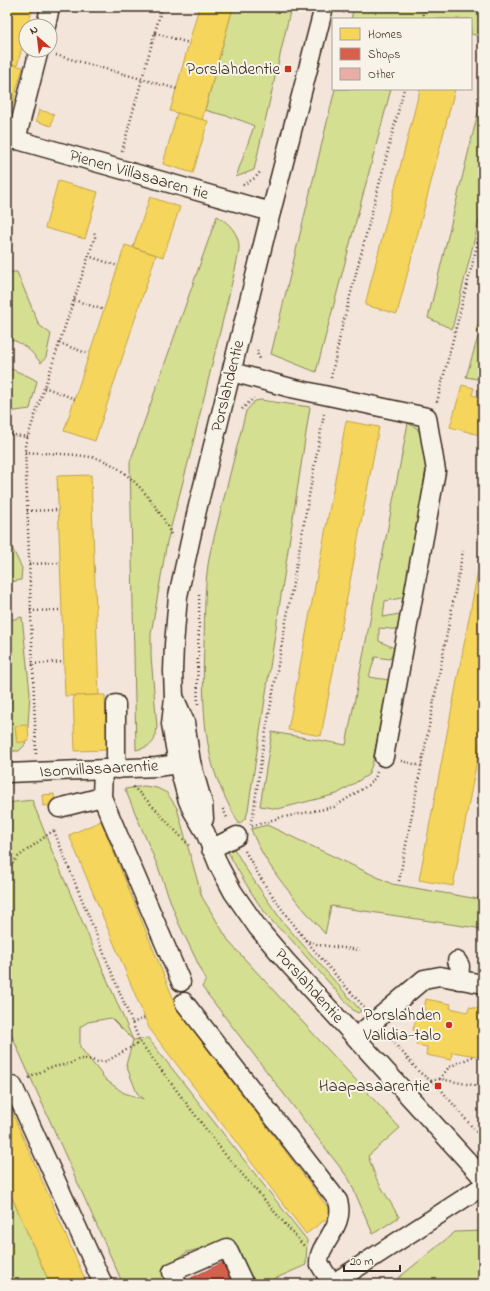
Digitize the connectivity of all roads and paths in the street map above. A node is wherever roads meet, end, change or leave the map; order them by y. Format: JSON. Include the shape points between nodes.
{"nodes":[{"id":1,"x":50,"y":7,"type":"edge"},
{"id":2,"x":162,"y":7,"type":"edge"},
{"id":3,"x":324,"y":7,"type":"edge"},
{"id":4,"x":424,"y":7,"type":"edge"},
{"id":5,"x":48,"y":18,"type":"edge"},
{"id":6,"x":422,"y":18,"type":"edge"},
{"id":7,"x":155,"y":33,"type":"junction"},
{"id":8,"x":189,"y":43,"type":"dead end"},
{"id":9,"x":58,"y":55,"type":"edge"},
{"id":10,"x":45,"y":58,"type":"edge"},
{"id":11,"x":142,"y":79,"type":"junction"},
{"id":12,"x":176,"y":89,"type":"dead end"},
{"id":13,"x":404,"y":90,"type":"edge"},
{"id":14,"x":12,"y":138,"type":"edge"},
{"id":15,"x":118,"y":168,"type":"junction"},
{"id":16,"x":271,"y":212,"type":"junction"},
{"id":17,"x":483,"y":222,"type":"edge"},
{"id":18,"x":94,"y":230,"type":"dead end"},
{"id":19,"x":88,"y":256,"type":"junction"},
{"id":20,"x":118,"y":266,"type":"dead end"},
{"id":21,"x":74,"y":300,"type":"junction"},
{"id":22,"x":104,"y":310,"type":"dead end"},
{"id":23,"x":59,"y":343,"type":"junction"},
{"id":24,"x":89,"y":354,"type":"dead end"},
{"id":25,"x":232,"y":372,"type":"junction"},
{"id":26,"x":44,"y":387,"type":"junction"},
{"id":27,"x":258,"y":395,"type":"dead end"},
{"id":28,"x":327,"y":396,"type":"junction"},
{"id":29,"x":75,"y":399,"type":"dead end"},
{"id":30,"x":240,"y":414,"type":"dead end"},
{"id":31,"x":427,"y":417,"type":"junction"},
{"id":32,"x":7,"y":434,"type":"edge"},
{"id":33,"x":28,"y":437,"type":"junction"},
{"id":34,"x":25,"y":452,"type":"junction"},
{"id":35,"x":58,"y":510,"type":"dead end"},
{"id":36,"x":27,"y":511,"type":"junction"},
{"id":37,"x":173,"y":539,"type":"dead end"},
{"id":38,"x":463,"y":551,"type":"dead end"},
{"id":39,"x":60,"y":563,"type":"dead end"},
{"id":40,"x":29,"y":564,"type":"junction"},
{"id":41,"x":199,"y":589,"type":"dead end"},
{"id":42,"x":62,"y":610,"type":"dead end"},
{"id":43,"x":30,"y":611,"type":"junction"},
{"id":44,"x":64,"y":662,"type":"dead end"},
{"id":45,"x":32,"y":664,"type":"junction"},
{"id":46,"x":116,"y":704,"type":"dead end"},
{"id":47,"x":198,"y":710,"type":"dead end"},
{"id":48,"x":384,"y":757,"type":"joint"},
{"id":49,"x":36,"y":760,"type":"dead end"},
{"id":50,"x":184,"y":763,"type":"junction"},
{"id":51,"x":7,"y":773,"type":"edge"},
{"id":52,"x":116,"y":773,"type":"junction"},
{"id":53,"x":102,"y":797,"type":"junction"},
{"id":54,"x":222,"y":807,"type":"dead end"},
{"id":55,"x":59,"y":808,"type":"joint"},
{"id":56,"x":54,"y":831,"type":"junction"},
{"id":57,"x":237,"y":836,"type":"junction"},
{"id":58,"x":192,"y":848,"type":"dead end"},
{"id":59,"x":211,"y":849,"type":"junction"},
{"id":60,"x":7,"y":869,"type":"edge"},
{"id":61,"x":399,"y":881,"type":"dead end"},
{"id":62,"x":305,"y":940,"type":"junction"},
{"id":63,"x":360,"y":950,"type":"dead end"},
{"id":64,"x":457,"y":960,"type":"dead end"},
{"id":65,"x":459,"y":980,"type":"junction"},
{"id":66,"x":181,"y":982,"type":"dead end"},
{"id":67,"x":483,"y":984,"type":"edge"},
{"id":68,"x":184,"y":1002,"type":"dead end"},
{"id":69,"x":365,"y":1009,"type":"dead end"},
{"id":70,"x":145,"y":1018,"type":"dead end"},
{"id":71,"x":132,"y":1023,"type":"junction"},
{"id":72,"x":384,"y":1031,"type":"dead end"},
{"id":73,"x":356,"y":1037,"type":"junction"},
{"id":74,"x":140,"y":1042,"type":"junction"},
{"id":75,"x":474,"y":1056,"type":"dead end"},
{"id":76,"x":440,"y":1080,"type":"junction"},
{"id":77,"x":431,"y":1081,"type":"junction"},
{"id":78,"x":13,"y":1086,"type":"joint"},
{"id":79,"x":483,"y":1086,"type":"edge"},
{"id":80,"x":483,"y":1140,"type":"edge"},
{"id":81,"x":483,"y":1178,"type":"edge"},
{"id":82,"x":483,"y":1186,"type":"edge"},
{"id":83,"x":318,"y":1263,"type":"junction"},
{"id":84,"x":103,"y":1284,"type":"edge"},
{"id":85,"x":177,"y":1284,"type":"edge"},
{"id":86,"x":244,"y":1284,"type":"edge"},
{"id":87,"x":332,"y":1284,"type":"edge"}],
"edges":[{"from":1,"to":5,"type":"street"},
{"from":2,"to":7,"type":"path"},
{"from":3,"to":16,"type":"street","name":"Porslahdentie"},
{"from":4,"to":6,"type":"path"},
{"from":7,"to":8,"type":"path"},
{"from":7,"to":11,"type":"path"},
{"from":9,"to":11,"type":"path"},
{"from":10,"to":14,"type":"street"},
{"from":11,"to":12,"type":"path"},
{"from":11,"to":15,"type":"path"},
{"from":13,"to":28,"type":"path","via":[[342,327]]},
{"from":14,"to":15,"type":"street","name":"Pienen Villasaaren tie"},
{"from":15,"to":16,"type":"street","name":"Pienen Villasaaren tie"},
{"from":16,"to":25,"type":"street","name":"Porslahdentie"},
{"from":17,"to":31,"type":"path","via":[[435,409]]},
{"from":18,"to":19,"type":"path","via":[[95,236]]},
{"from":19,"to":20,"type":"path"},
{"from":19,"to":21,"type":"path"},
{"from":21,"to":22,"type":"path"},
{"from":21,"to":23,"type":"path"},
{"from":23,"to":24,"type":"path"},
{"from":23,"to":26,"type":"path"},
{"from":25,"to":28,"type":"street"},
{"from":25,"to":50,"type":"street","name":"Porslahdentie","via":[[178,596],[171,724]]},
{"from":26,"to":29,"type":"path"},
{"from":26,"to":33,"type":"path"},
{"from":27,"to":30,"type":"path","via":[[242,408]]},
{"from":28,"to":31,"type":"street"},
{"from":28,"to":48,"type":"path","via":[[249,827],[334,807],[375,778]]},
{"from":31,"to":48,"type":"street","via":[[436,471]]},
{"from":32,"to":33,"type":"path"},
{"from":33,"to":34,"type":"path"},
{"from":34,"to":36,"type":"path"},
{"from":34,"to":37,"type":"path","via":[[96,458],[111,463],[148,497],[162,516]]},
{"from":35,"to":36,"type":"path"},
{"from":36,"to":40,"type":"path"},
{"from":38,"to":61,"type":"path"},
{"from":39,"to":40,"type":"path"},
{"from":40,"to":43,"type":"path"},
{"from":41,"to":47,"type":"path"},
{"from":42,"to":43,"type":"path"},
{"from":43,"to":45,"type":"path"},
{"from":44,"to":45,"type":"path"},
{"from":45,"to":49,"type":"path"},
{"from":46,"to":52,"type":"street"},
{"from":50,"to":52,"type":"street","name":"Isonvillasaarentie"},
{"from":50,"to":59,"type":"street","name":"Porslahdentie","via":[[192,810],[205,832]]},
{"from":51,"to":52,"type":"street","name":"Isonvillasaarentie"},
{"from":52,"to":53,"type":"street"},
{"from":52,"to":58,"type":"path","via":[[157,810]]},
{"from":53,"to":55,"type":"street"},
{"from":53,"to":66,"type":"street"},
{"from":54,"to":57,"type":"path"},
{"from":55,"to":56,"type":"path"},
{"from":56,"to":60,"type":"path","via":[[18,857]]},
{"from":56,"to":71,"type":"path"},
{"from":57,"to":59,"type":"street"},
{"from":57,"to":62,"type":"path","via":[[273,897]]},
{"from":59,"to":73,"type":"street","name":"Porslahdentie","via":[[233,892],[258,928]]},
{"from":62,"to":63,"type":"path","via":[[319,945]]},
{"from":62,"to":69,"type":"path"},
{"from":64,"to":65,"type":"street","via":[[460,966]]},
{"from":65,"to":67,"type":"street"},
{"from":65,"to":73,"type":"street","via":[[440,976],[424,979]]},
{"from":68,"to":83,"type":"street","via":[[338,1201],[340,1209],[336,1225]]},
{"from":70,"to":71,"type":"path"},
{"from":71,"to":74,"type":"path"},
{"from":72,"to":77,"type":"path","via":[[419,1072]]},
{"from":73,"to":81,"type":"street","name":"Porslahdentie"},
{"from":74,"to":78,"type":"path","via":[[107,1061],[80,1059],[48,1068]]},
{"from":74,"to":83,"type":"path","via":[[224,1154]]},
{"from":75,"to":76,"type":"path","via":[[449,1068]]},
{"from":76,"to":77,"type":"path"},
{"from":76,"to":79,"type":"path"},
{"from":77,"to":80,"type":"path"},
{"from":78,"to":84,"type":"street"},
{"from":82,"to":87,"type":"street"},
{"from":83,"to":87,"type":"street"},
{"from":85,"to":86,"type":"street","via":[[172,1272],[227,1248]]}]}
